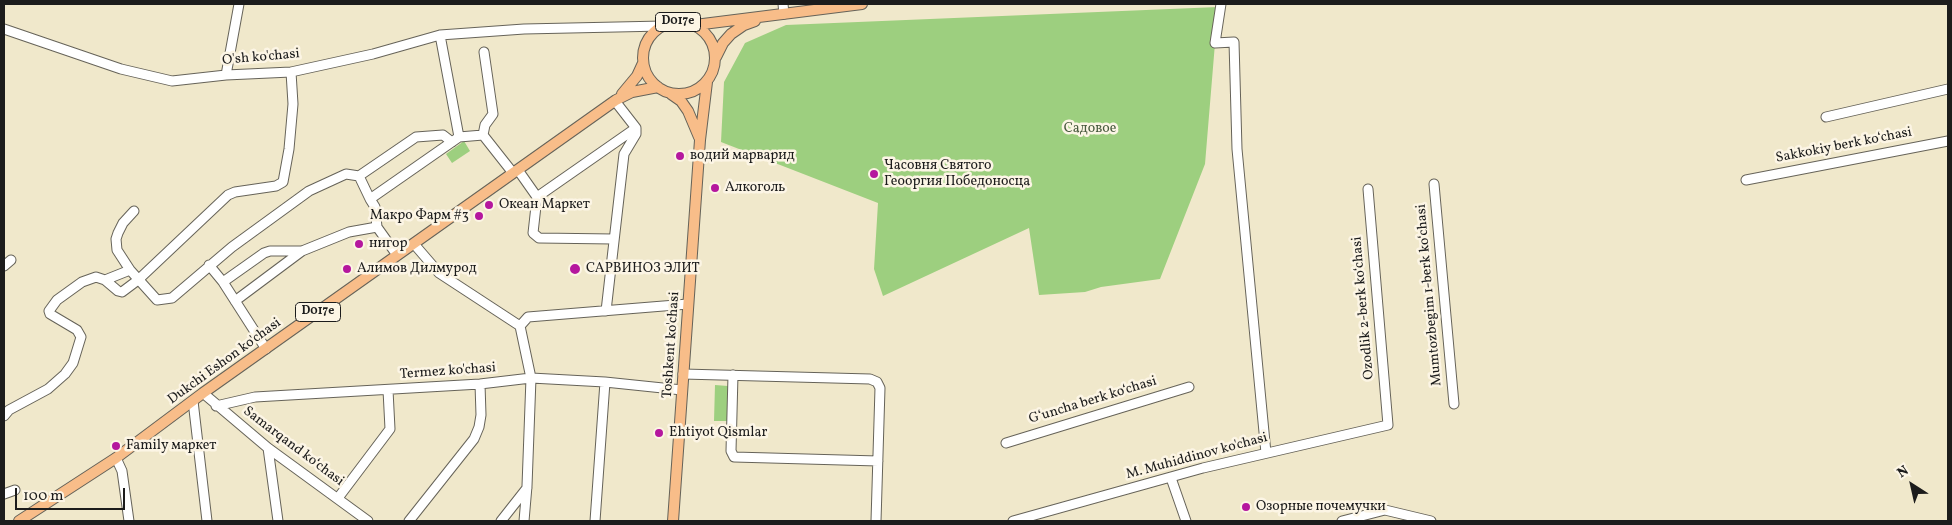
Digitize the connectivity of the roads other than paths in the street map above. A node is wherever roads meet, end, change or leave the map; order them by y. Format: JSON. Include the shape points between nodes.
{"nodes":[{"id":1,"x":239,"y":4,"type":"edge"},
{"id":2,"x":862,"y":4,"type":"edge"},
{"id":3,"x":1221,"y":4,"type":"edge"},
{"id":4,"x":784,"y":9,"type":"edge"},
{"id":5,"x":770,"y":16,"type":"junction"},
{"id":6,"x":695,"y":25,"type":"junction"},
{"id":7,"x":663,"y":26,"type":"junction"},
{"id":8,"x":4,"y":29,"type":"edge"},
{"id":9,"x":440,"y":35,"type":"junction"},
{"id":10,"x":484,"y":52,"type":"dead end"},
{"id":11,"x":716,"y":57,"type":"junction"},
{"id":12,"x":643,"y":63,"type":"junction"},
{"id":13,"x":291,"y":72,"type":"junction"},
{"id":14,"x":226,"y":75,"type":"junction"},
{"id":15,"x":706,"y":82,"type":"junction"},
{"id":16,"x":658,"y":87,"type":"junction"},
{"id":17,"x":1948,"y":89,"type":"edge"},
{"id":18,"x":671,"y":94,"type":"junction"},
{"id":19,"x":616,"y":101,"type":"junction"},
{"id":20,"x":1826,"y":117,"type":"dead end"},
{"id":21,"x":636,"y":128,"type":"junction"},
{"id":22,"x":483,"y":135,"type":"junction"},
{"id":23,"x":455,"y":139,"type":"junction"},
{"id":24,"x":700,"y":140,"type":"junction"},
{"id":25,"x":1948,"y":141,"type":"edge"},
{"id":26,"x":515,"y":172,"type":"junction"},
{"id":27,"x":359,"y":176,"type":"junction"},
{"id":28,"x":1746,"y":180,"type":"dead end"},
{"id":29,"x":1434,"y":184,"type":"dead end"},
{"id":30,"x":1368,"y":189,"type":"dead end"},
{"id":31,"x":537,"y":197,"type":"junction"},
{"id":32,"x":370,"y":200,"type":"junction"},
{"id":33,"x":134,"y":211,"type":"dead end"},
{"id":34,"x":377,"y":227,"type":"junction"},
{"id":35,"x":613,"y":239,"type":"junction"},
{"id":36,"x":414,"y":244,"type":"junction"},
{"id":37,"x":302,"y":251,"type":"junction"},
{"id":38,"x":397,"y":255,"type":"junction"},
{"id":39,"x":209,"y":265,"type":"junction"},
{"id":40,"x":130,"y":270,"type":"junction"},
{"id":41,"x":105,"y":280,"type":"junction"},
{"id":42,"x":138,"y":280,"type":"junction"},
{"id":43,"x":223,"y":282,"type":"junction"},
{"id":44,"x":235,"y":301,"type":"junction"},
{"id":45,"x":688,"y":304,"type":"junction"},
{"id":46,"x":606,"y":311,"type":"junction"},
{"id":47,"x":520,"y":326,"type":"junction"},
{"id":48,"x":266,"y":349,"type":"junction"},
{"id":49,"x":683,"y":374,"type":"junction"},
{"id":50,"x":733,"y":375,"type":"junction"},
{"id":51,"x":531,"y":378,"type":"junction"},
{"id":52,"x":605,"y":382,"type":"junction"},
{"id":53,"x":480,"y":384,"type":"junction"},
{"id":54,"x":1189,"y":386,"type":"dead end"},
{"id":55,"x":388,"y":390,"type":"junction"},
{"id":56,"x":682,"y":390,"type":"junction"},
{"id":57,"x":203,"y":393,"type":"junction"},
{"id":58,"x":193,"y":401,"type":"junction"},
{"id":59,"x":1454,"y":404,"type":"dead end"},
{"id":60,"x":216,"y":406,"type":"junction"},
{"id":61,"x":4,"y":416,"type":"edge"},
{"id":62,"x":1388,"y":425,"type":"joint"},
{"id":63,"x":1006,"y":443,"type":"dead end"},
{"id":64,"x":268,"y":448,"type":"junction"},
{"id":65,"x":1266,"y":453,"type":"junction"},
{"id":66,"x":116,"y":458,"type":"junction"},
{"id":67,"x":878,"y":461,"type":"junction"},
{"id":68,"x":1172,"y":478,"type":"junction"},
{"id":69,"x":528,"y":486,"type":"junction"},
{"id":70,"x":16,"y":490,"type":"dead end"},
{"id":71,"x":4,"y":494,"type":"edge"},
{"id":72,"x":338,"y":498,"type":"junction"},
{"id":73,"x":350,"y":509,"type":"junction"},
{"id":74,"x":19,"y":521,"type":"edge"},
{"id":75,"x":129,"y":521,"type":"edge"},
{"id":76,"x":207,"y":521,"type":"edge"},
{"id":77,"x":278,"y":521,"type":"edge"},
{"id":78,"x":352,"y":521,"type":"edge"},
{"id":79,"x":368,"y":521,"type":"edge"},
{"id":80,"x":409,"y":521,"type":"edge"},
{"id":81,"x":501,"y":521,"type":"edge"},
{"id":82,"x":524,"y":521,"type":"edge"},
{"id":83,"x":595,"y":521,"type":"edge"},
{"id":84,"x":673,"y":521,"type":"edge"},
{"id":85,"x":876,"y":521,"type":"edge"},
{"id":86,"x":1013,"y":521,"type":"edge"},
{"id":87,"x":1186,"y":521,"type":"edge"},
{"id":88,"x":1347,"y":521,"type":"edge"},
{"id":89,"x":1431,"y":521,"type":"edge"}],
"edges":[{"from":1,"to":14,"type":"street"},
{"from":2,"to":4,"type":"main road","number":"D017e"},
{"from":3,"to":65,"type":"street","via":[[1214,43],[1234,42],[1237,149]]},
{"from":4,"to":5,"type":"main road","number":"D017e"},
{"from":5,"to":6,"type":"main road","number":"D017e"},
{"from":5,"to":11,"type":"main road","number":"D017e","via":[[744,25],[731,34]]},
{"from":6,"to":7,"type":"main road","number":"D017e","via":[[673,22]]},
{"from":6,"to":11,"type":"main road","number":"D017e","via":[[710,38]]},
{"from":7,"to":9,"type":"street","name":"O'sh ko'chasi","via":[[524,29]]},
{"from":7,"to":12,"type":"main road","number":"D017e","via":[[647,41]]},
{"from":8,"to":14,"type":"street","name":"O'sh ko'chasi","via":[[121,69],[172,81]]},
{"from":9,"to":13,"type":"street","name":"O'sh ko'chasi"},
{"from":9,"to":23,"type":"street"},
{"from":10,"to":22,"type":"street","via":[[493,114]]},
{"from":11,"to":15,"type":"main road","number":"D017e"},
{"from":12,"to":16,"type":"main road","via":[[651,81]]},
{"from":12,"to":19,"type":"main road","number":"D017e"},
{"from":13,"to":14,"type":"street","name":"O'sh ko'chasi"},
{"from":13,"to":42,"type":"street","via":[[293,104],[283,182],[228,195]]},
{"from":15,"to":18,"type":"main road","via":[[690,93]]},
{"from":15,"to":24,"type":"main road","name":"Toshkent ko'chasi"},
{"from":16,"to":18,"type":"main road"},
{"from":16,"to":19,"type":"main road","number":"D017e","via":[[632,92]]},
{"from":17,"to":20,"type":"street"},
{"from":18,"to":24,"type":"main road","via":[[688,111]]},
{"from":19,"to":21,"type":"street"},
{"from":19,"to":26,"type":"main road","name":"Dukchi Eshon ko'chasi","number":"D017e"},
{"from":21,"to":31,"type":"street"},
{"from":21,"to":35,"type":"street","via":[[636,134],[624,154]]},
{"from":22,"to":23,"type":"street"},
{"from":22,"to":26,"type":"street"},
{"from":23,"to":27,"type":"street","via":[[443,135],[416,137]]},
{"from":23,"to":32,"type":"street"},
{"from":24,"to":45,"type":"main road","name":"Toshkent ko'chasi"},
{"from":25,"to":28,"type":"street","name":"Sakkokiy berk koʻchasi"},
{"from":26,"to":31,"type":"street"},
{"from":26,"to":36,"type":"main road","name":"Dukchi Eshon ko'chasi","number":"D017e"},
{"from":27,"to":32,"type":"street"},
{"from":27,"to":39,"type":"street","via":[[346,174],[309,191]]},
{"from":29,"to":59,"type":"street","name":"Mumtozbegim 1-berk koʻchasi"},
{"from":30,"to":62,"type":"street","name":"Ozodlik 2-berk koʻchasi"},
{"from":31,"to":35,"type":"street","via":[[533,233],[539,238]]},
{"from":32,"to":34,"type":"street","via":[[375,208]]},
{"from":33,"to":40,"type":"street","via":[[123,223],[116,239],[117,250]]},
{"from":34,"to":37,"type":"street","via":[[348,232]]},
{"from":34,"to":38,"type":"street"},
{"from":35,"to":46,"type":"street"},
{"from":36,"to":38,"type":"main road","name":"Dukchi Eshon ko'chasi","number":"D017e"},
{"from":36,"to":47,"type":"street","via":[[439,272]]},
{"from":37,"to":43,"type":"street","via":[[264,252]]},
{"from":37,"to":44,"type":"street"},
{"from":38,"to":48,"type":"main road","name":"Dukchi Eshon ko'chasi","number":"D017e"},
{"from":39,"to":42,"type":"street","via":[[172,298],[163,300],[154,298]]},
{"from":39,"to":43,"type":"street"},
{"from":40,"to":41,"type":"street"},
{"from":40,"to":42,"type":"street"},
{"from":41,"to":42,"type":"street","via":[[120,292]]},
{"from":41,"to":61,"type":"street","via":[[96,277],[82,282],[52,306],[51,316],[80,333],[73,363],[48,390],[9,410]]},
{"from":43,"to":44,"type":"street"},
{"from":44,"to":48,"type":"street"},
{"from":45,"to":46,"type":"street"},
{"from":45,"to":49,"type":"main road","name":"Toshkent ko'chasi"},
{"from":46,"to":47,"type":"street","via":[[528,317]]},
{"from":47,"to":51,"type":"street"},
{"from":48,"to":57,"type":"main road","name":"Dukchi Eshon ko'chasi","number":"D017e"},
{"from":49,"to":50,"type":"street"},
{"from":49,"to":56,"type":"main road","name":"Toshkent ko'chasi"},
{"from":50,"to":67,"type":"street","via":[[875,380],[880,388]]},
{"from":50,"to":67,"type":"street","via":[[731,451],[734,458]]},
{"from":51,"to":52,"type":"street","name":"Termez ko'chasi"},
{"from":51,"to":53,"type":"street","name":"Termez ko'chasi"},
{"from":51,"to":69,"type":"street"},
{"from":52,"to":56,"type":"street","name":"Termez ko'chasi"},
{"from":52,"to":83,"type":"street"},
{"from":53,"to":55,"type":"street","name":"Termez ko'chasi"},
{"from":53,"to":80,"type":"street","via":[[481,416],[474,439]]},
{"from":54,"to":63,"type":"street","name":"Gʻuncha berk koʻchasi"},
{"from":55,"to":60,"type":"street","name":"Termez ko'chasi","via":[[255,398]]},
{"from":55,"to":72,"type":"street","via":[[390,429]]},
{"from":56,"to":84,"type":"main road","name":"Toshkent ko'chasi"},
{"from":57,"to":58,"type":"main road","name":"Dukchi Eshon ko'chasi","number":"D017e"},
{"from":57,"to":60,"type":"street","name":"Samarqand ko‘chasi"},
{"from":58,"to":66,"type":"main road","name":"Dukchi Eshon ko'chasi","number":"D017e"},
{"from":58,"to":76,"type":"street"},
{"from":60,"to":64,"type":"street","name":"Samarqand ko‘chasi"},
{"from":62,"to":65,"type":"street","name":"M. Muhiddinov ko'chasi"},
{"from":64,"to":72,"type":"street","name":"Samarqand ko‘chasi"},
{"from":64,"to":77,"type":"street"},
{"from":65,"to":68,"type":"street","name":"M. Muhiddinov ko'chasi"},
{"from":66,"to":74,"type":"main road","name":"Dukchi Eshon ko'chasi","number":"D017e"},
{"from":66,"to":75,"type":"street","via":[[122,470]]},
{"from":67,"to":85,"type":"street"},
{"from":68,"to":86,"type":"street","name":"M. Muhiddinov ko'chasi"},
{"from":68,"to":87,"type":"street"},
{"from":69,"to":81,"type":"street"},
{"from":69,"to":82,"type":"street"},
{"from":70,"to":71,"type":"street"},
{"from":72,"to":73,"type":"street","name":"Samarqand ko‘chasi"},
{"from":73,"to":78,"type":"street"},
{"from":73,"to":79,"type":"street","name":"Samarqand ko‘chasi"},
{"from":88,"to":89,"type":"street","via":[[1385,510]]}]}
